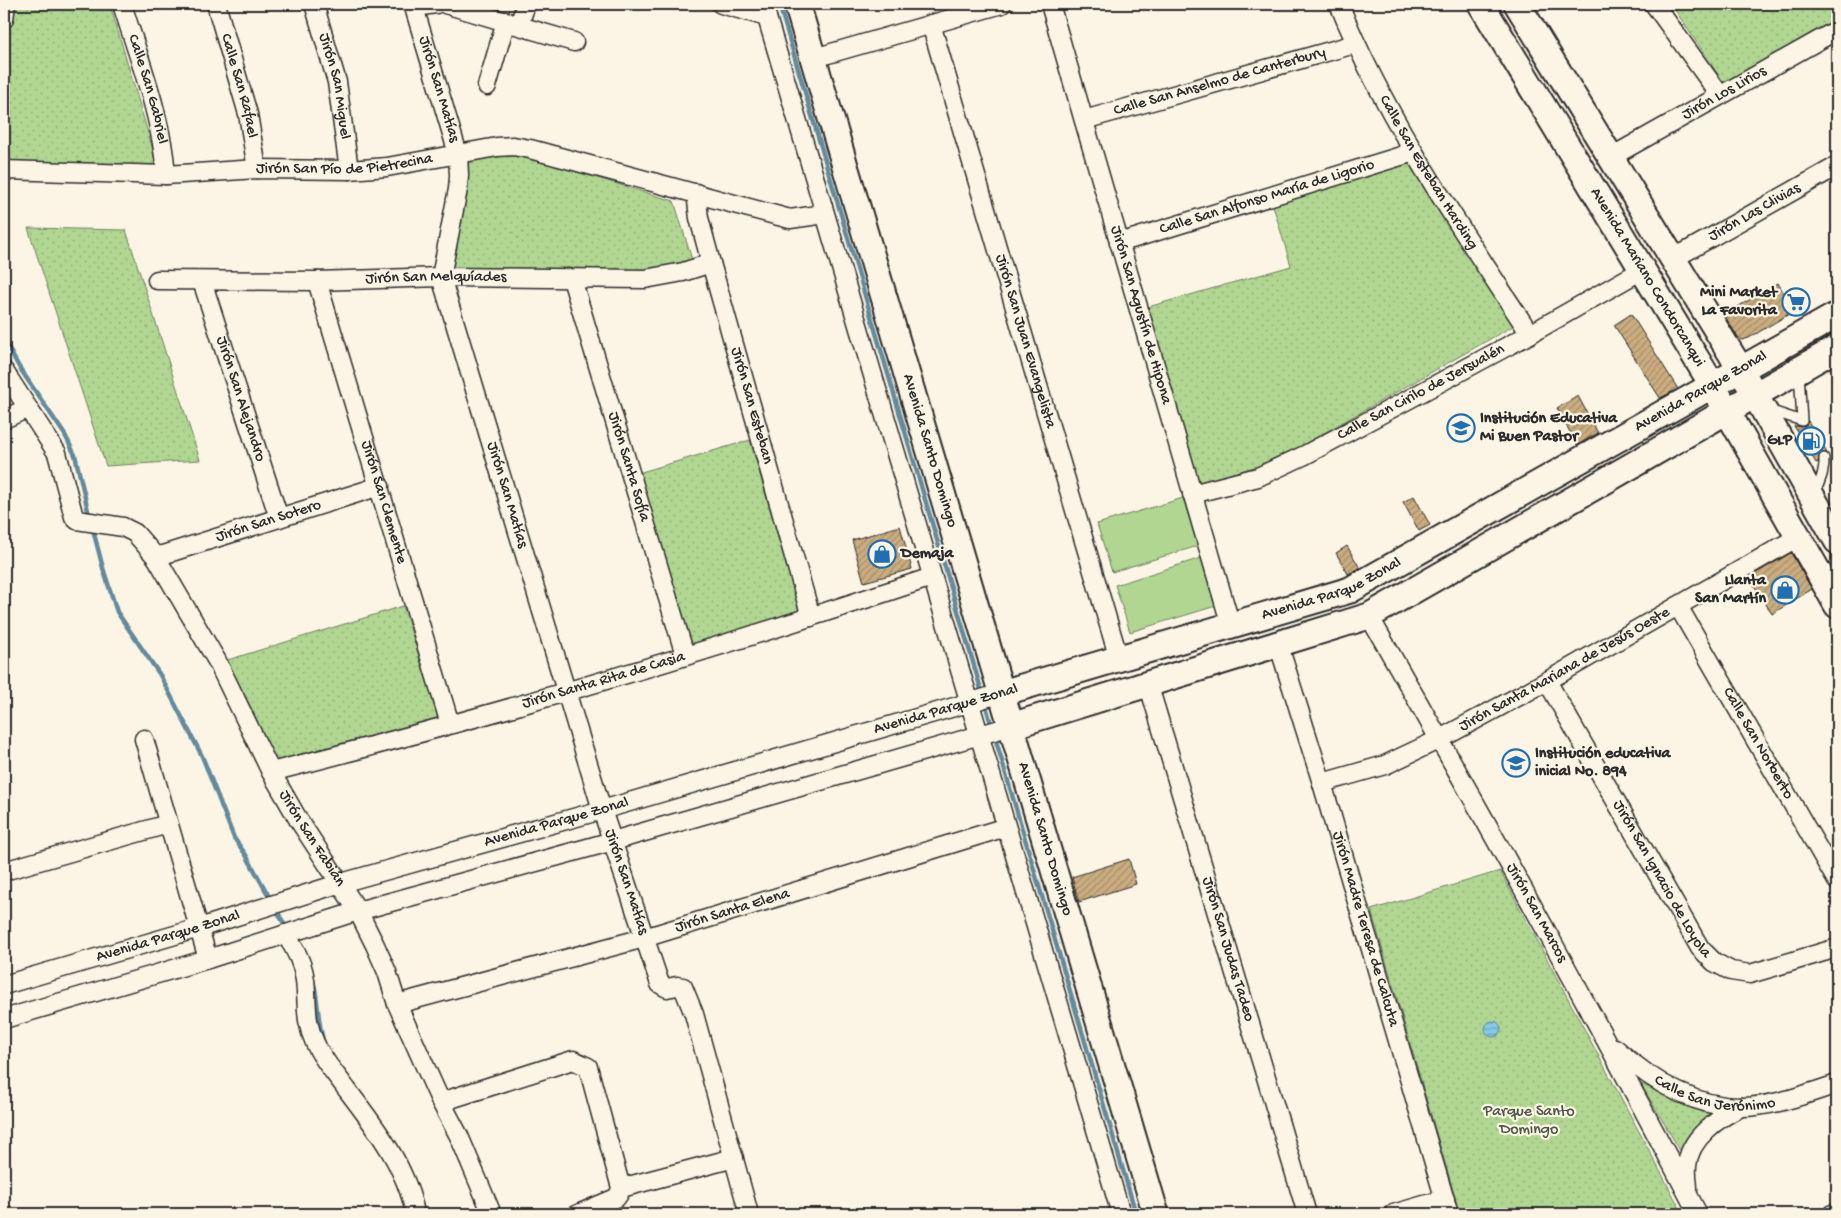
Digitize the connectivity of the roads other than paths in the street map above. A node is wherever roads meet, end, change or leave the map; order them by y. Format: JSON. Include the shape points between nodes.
{"nodes":[{"id":1,"x":6,"y":4,"type":"edge"},
{"id":2,"x":122,"y":4,"type":"edge"},
{"id":3,"x":216,"y":4,"type":"edge"},
{"id":4,"x":314,"y":4,"type":"edge"},
{"id":5,"x":434,"y":4,"type":"edge"},
{"id":6,"x":445,"y":4,"type":"edge"},
{"id":7,"x":526,"y":4,"type":"edge"},
{"id":8,"x":721,"y":4,"type":"edge"},
{"id":9,"x":797,"y":4,"type":"edge"},
{"id":10,"x":1002,"y":4,"type":"edge"},
{"id":11,"x":1050,"y":4,"type":"edge"},
{"id":12,"x":1339,"y":4,"type":"edge"},
{"id":13,"x":1481,"y":4,"type":"edge"},
{"id":14,"x":1517,"y":4,"type":"edge"},
{"id":15,"x":1654,"y":4,"type":"edge"},
{"id":16,"x":413,"y":6,"type":"edge"},
{"id":17,"x":765,"y":10,"type":"edge"},
{"id":18,"x":4,"y":19,"type":"edge"},
{"id":19,"x":513,"y":23,"type":"junction"},
{"id":20,"x":931,"y":24,"type":"junction"},
{"id":21,"x":1837,"y":30,"type":"edge"},
{"id":22,"x":574,"y":42,"type":"dead end"},
{"id":23,"x":1355,"y":44,"type":"junction"},
{"id":24,"x":814,"y":58,"type":"junction"},
{"id":25,"x":487,"y":86,"type":"dead end"},
{"id":26,"x":1720,"y":96,"type":"junction"},
{"id":27,"x":1084,"y":120,"type":"junction"},
{"id":28,"x":1414,"y":152,"type":"junction"},
{"id":29,"x":458,"y":154,"type":"junction"},
{"id":30,"x":1611,"y":157,"type":"junction"},
{"id":31,"x":1837,"y":166,"type":"edge"},
{"id":32,"x":257,"y":169,"type":"junction"},
{"id":33,"x":4,"y":170,"type":"edge"},
{"id":34,"x":349,"y":170,"type":"junction"},
{"id":35,"x":166,"y":175,"type":"junction"},
{"id":36,"x":696,"y":193,"type":"junction"},
{"id":37,"x":825,"y":214,"type":"junction"},
{"id":38,"x":1119,"y":243,"type":"junction"},
{"id":39,"x":1673,"y":259,"type":"junction"},
{"id":40,"x":711,"y":263,"type":"junction"},
{"id":41,"x":1642,"y":270,"type":"junction"},
{"id":42,"x":441,"y":277,"type":"junction"},
{"id":43,"x":572,"y":279,"type":"junction"},
{"id":44,"x":158,"y":280,"type":"dead end"},
{"id":45,"x":202,"y":280,"type":"junction"},
{"id":46,"x":317,"y":281,"type":"junction"},
{"id":47,"x":1837,"y":315,"type":"edge"},
{"id":48,"x":1530,"y":334,"type":"junction"},
{"id":49,"x":1837,"y":348,"type":"edge"},
{"id":50,"x":1741,"y":370,"type":"junction"},
{"id":51,"x":1799,"y":370,"type":"junction"},
{"id":52,"x":4,"y":371,"type":"edge"},
{"id":53,"x":1713,"y":386,"type":"junction"},
{"id":54,"x":1758,"y":402,"type":"junction"},
{"id":55,"x":1677,"y":406,"type":"junction"},
{"id":56,"x":28,"y":408,"type":"junction"},
{"id":57,"x":1727,"y":411,"type":"junction"},
{"id":58,"x":4,"y":418,"type":"edge"},
{"id":59,"x":1692,"y":432,"type":"junction"},
{"id":60,"x":1824,"y":458,"type":"dead end"},
{"id":61,"x":380,"y":486,"type":"junction"},
{"id":62,"x":1192,"y":494,"type":"junction"},
{"id":63,"x":1813,"y":498,"type":"junction"},
{"id":64,"x":1785,"y":514,"type":"junction"},
{"id":65,"x":279,"y":518,"type":"junction"},
{"id":66,"x":1834,"y":526,"type":"edge"},
{"id":67,"x":1798,"y":537,"type":"junction"},
{"id":68,"x":156,"y":557,"type":"junction"},
{"id":69,"x":932,"y":577,"type":"junction"},
{"id":70,"x":1837,"y":605,"type":"edge"},
{"id":71,"x":1678,"y":606,"type":"junction"},
{"id":72,"x":1369,"y":616,"type":"junction"},
{"id":73,"x":811,"y":618,"type":"junction"},
{"id":74,"x":1231,"y":626,"type":"junction"},
{"id":75,"x":1278,"y":643,"type":"junction"},
{"id":76,"x":685,"y":655,"type":"junction"},
{"id":77,"x":1119,"y":659,"type":"junction"},
{"id":78,"x":1547,"y":681,"type":"junction"},
{"id":79,"x":1148,"y":683,"type":"junction"},
{"id":80,"x":566,"y":691,"type":"junction"},
{"id":81,"x":1002,"y":693,"type":"junction"},
{"id":82,"x":969,"y":703,"type":"junction"},
{"id":83,"x":450,"y":724,"type":"junction"},
{"id":84,"x":1011,"y":726,"type":"junction"},
{"id":85,"x":979,"y":736,"type":"junction"},
{"id":86,"x":144,"y":739,"type":"dead end"},
{"id":87,"x":1440,"y":739,"type":"junction"},
{"id":88,"x":271,"y":772,"type":"junction"},
{"id":89,"x":1322,"y":783,"type":"junction"},
{"id":90,"x":602,"y":810,"type":"junction"},
{"id":91,"x":168,"y":824,"type":"junction"},
{"id":92,"x":1006,"y":827,"type":"junction"},
{"id":93,"x":613,"y":841,"type":"junction"},
{"id":94,"x":4,"y":871,"type":"edge"},
{"id":95,"x":1837,"y":881,"type":"edge"},
{"id":96,"x":341,"y":883,"type":"junction"},
{"id":97,"x":358,"y":911,"type":"junction"},
{"id":98,"x":199,"y":928,"type":"junction"},
{"id":99,"x":285,"y":934,"type":"junction"},
{"id":100,"x":644,"y":938,"type":"junction"},
{"id":101,"x":1837,"y":948,"type":"edge"},
{"id":102,"x":208,"y":959,"type":"junction"},
{"id":103,"x":4,"y":985,"type":"edge"},
{"id":104,"x":397,"y":1004,"type":"junction"},
{"id":105,"x":4,"y":1019,"type":"edge"},
{"id":106,"x":1605,"y":1040,"type":"junction"},
{"id":107,"x":1837,"y":1084,"type":"edge"},
{"id":108,"x":441,"y":1102,"type":"junction"},
{"id":109,"x":1741,"y":1107,"type":"junction"},
{"id":110,"x":734,"y":1158,"type":"junction"},
{"id":111,"x":621,"y":1188,"type":"junction"},
{"id":112,"x":1688,"y":1195,"type":"junction"},
{"id":113,"x":1447,"y":1207,"type":"edge"},
{"id":114,"x":1837,"y":1213,"type":"edge"},
{"id":115,"x":415,"y":1214,"type":"edge"},
{"id":116,"x":492,"y":1214,"type":"edge"},
{"id":117,"x":578,"y":1214,"type":"edge"},
{"id":118,"x":749,"y":1214,"type":"edge"},
{"id":119,"x":1121,"y":1214,"type":"edge"},
{"id":120,"x":1156,"y":1214,"type":"edge"},
{"id":121,"x":1307,"y":1214,"type":"edge"},
{"id":122,"x":1393,"y":1214,"type":"edge"},
{"id":123,"x":1698,"y":1214,"type":"edge"},
{"id":124,"x":1832,"y":1214,"type":"edge"}],
"edges":[{"from":1,"to":18,"type":"street"},
{"from":2,"to":35,"type":"street","name":"Calle San Gabriel","via":[[160,132]]},
{"from":3,"to":32,"type":"street","name":"Calle San Rafael","via":[[248,114]]},
{"from":4,"to":34,"type":"street","name":"Jirón San Miguel","via":[[337,82]]},
{"from":5,"to":16,"type":"street"},
{"from":6,"to":19,"type":"street"},
{"from":7,"to":19,"type":"street"},
{"from":8,"to":17,"type":"street"},
{"from":9,"to":24,"type":"main road","name":"Avenida Santo Domingo"},
{"from":10,"to":20,"type":"street"},
{"from":11,"to":27,"type":"street","name":"Jirón San Agustín de Hipona"},
{"from":12,"to":23,"type":"street","name":"Calle San Esteban Harding"},
{"from":13,"to":41,"type":"main road","name":"Avenida Mariano Condorcanqui"},
{"from":14,"to":30,"type":"main road","name":"Avenida Mariano Condorcanqui"},
{"from":15,"to":26,"type":"street"},
{"from":16,"to":29,"type":"street","name":"Jirón San Matías"},
{"from":17,"to":37,"type":"street","name":"Avenida Santo Domingo"},
{"from":19,"to":22,"type":"street"},
{"from":19,"to":25,"type":"street"},
{"from":20,"to":24,"type":"street"},
{"from":20,"to":77,"type":"street","name":"Jirón San Juan Evangelista"},
{"from":21,"to":26,"type":"street","name":"Jirón Los Lirios"},
{"from":23,"to":27,"type":"street","name":"Calle San Anselmo de Canterbury"},
{"from":23,"to":28,"type":"street","name":"Calle San Esteban Harding"},
{"from":24,"to":81,"type":"main road","name":"Avenida Santo Domingo"},
{"from":26,"to":30,"type":"street","name":"Jirón Los Lirios"},
{"from":27,"to":38,"type":"street","name":"Jirón San Agustín de Hipona"},
{"from":28,"to":38,"type":"street","name":"Calle San Alfonso María de Ligorio"},
{"from":28,"to":48,"type":"street","name":"Calle San Esteban Harding"},
{"from":29,"to":34,"type":"street","name":"Jirón San Pío de Pietrecina","via":[[387,167]]},
{"from":29,"to":36,"type":"street","name":"Jirón San Pío de Pietrecina","via":[[512,146]]},
{"from":29,"to":42,"type":"street","name":"Jirón San Matías","via":[[458,189]]},
{"from":30,"to":39,"type":"main road","name":"Avenida Mariano Condorcanqui"},
{"from":31,"to":39,"type":"street","name":"Jirón Las Clivias"},
{"from":32,"to":34,"type":"street","name":"Jirón San Pío de Pietrecina"},
{"from":32,"to":35,"type":"street","name":"Jirón San Pío de Pietrecina"},
{"from":33,"to":35,"type":"street","name":"Jirón San Pío de Pietrecina"},
{"from":36,"to":37,"type":"street","name":"Jirón San Pío de Pietrecina","via":[[790,219]]},
{"from":36,"to":40,"type":"street","name":"Jirón San Esteban"},
{"from":37,"to":69,"type":"street","name":"Avenida Santo Domingo"},
{"from":38,"to":62,"type":"street","name":"Jirón San Agustín de Hipona"},
{"from":39,"to":50,"type":"main road","name":"Avenida Mariano Condorcanqui"},
{"from":40,"to":43,"type":"street","name":"Jirón San Melquíades","via":[[664,277]]},
{"from":40,"to":73,"type":"street","name":"Jirón San Esteban"},
{"from":41,"to":48,"type":"street","name":"Calle San Cirilo de Jersualén"},
{"from":41,"to":53,"type":"main road","name":"Avenida Mariano Condorcanqui"},
{"from":42,"to":43,"type":"street","name":"Jirón San Melquíades"},
{"from":42,"to":46,"type":"street","name":"Jirón San Melquíades"},
{"from":42,"to":80,"type":"street","name":"Jirón San Matías"},
{"from":43,"to":76,"type":"street","name":"Jirón Santa Sofía"},
{"from":44,"to":45,"type":"street","name":"Jirón San Melquíades"},
{"from":45,"to":46,"type":"street","name":"Jirón San Melquíades"},
{"from":45,"to":65,"type":"street","name":"Jirón San Alejandro"},
{"from":46,"to":61,"type":"street","name":"Jirón San Clemente"},
{"from":47,"to":50,"type":"main road","name":"Avenida Parque Zonal"},
{"from":48,"to":62,"type":"street","name":"Calle San Cirilo de Jersualén","via":[[1278,468],[1258,477]]},
{"from":49,"to":51,"type":"main road","name":"Avenida Parque Zonal"},
{"from":50,"to":53,"type":"main road","name":"Avenida Parque Zonal"},
{"from":50,"to":54,"type":"main road","name":"Avenida Mariano Condorcanqui"},
{"from":51,"to":54,"type":"main road","name":"Avenida Parque Zonal"},
{"from":51,"to":54,"type":"lane","via":[[1802,421]]},
{"from":52,"to":56,"type":"street"},
{"from":53,"to":55,"type":"main road","name":"Avenida Parque Zonal"},
{"from":53,"to":57,"type":"main road","name":"Avenida Mariano Condorcanqui"},
{"from":54,"to":57,"type":"main road","name":"Avenida Parque Zonal"},
{"from":54,"to":63,"type":"main road","name":"Avenida Mariano Condorcanqui"},
{"from":55,"to":59,"type":"main road"},
{"from":55,"to":74,"type":"main road","name":"Avenida Parque Zonal","via":[[1350,590]]},
{"from":56,"to":58,"type":"street"},
{"from":56,"to":68,"type":"street","name":"Jirón San Fabián","via":[[58,453],[74,517],[122,527],[135,533]]},
{"from":57,"to":59,"type":"main road","name":"Avenida Parque Zonal"},
{"from":57,"to":64,"type":"main road","name":"Avenida Mariano Condorcanqui"},
{"from":59,"to":72,"type":"main road","name":"Avenida Parque Zonal"},
{"from":60,"to":63,"type":"lane","via":[[1823,475]]},
{"from":61,"to":65,"type":"street","name":"Jirón San Sotero"},
{"from":61,"to":83,"type":"street","name":"Jirón San Clemente"},
{"from":62,"to":74,"type":"street","name":"Jirón San Agustín de Hipona"},
{"from":63,"to":64,"type":"main road"},
{"from":63,"to":66,"type":"main road","name":"Avenida Mariano Condorcanqui"},
{"from":64,"to":67,"type":"main road","name":"Avenida Mariano Condorcanqui"},
{"from":65,"to":68,"type":"street","name":"Jirón San Sotero"},
{"from":67,"to":70,"type":"main road","name":"Avenida Mariano Condorcanqui"},
{"from":67,"to":71,"type":"street","name":"Jirón Santa Mariana de Jesús Oeste"},
{"from":68,"to":88,"type":"street","name":"Jirón San Fabián","via":[[216,661]]},
{"from":69,"to":73,"type":"street","name":"Jirón Santa Rita de Casia"},
{"from":69,"to":82,"type":"street","name":"Avenida Santo Domingo"},
{"from":71,"to":78,"type":"street","name":"Jirón Santa Mariana de Jesús Oeste"},
{"from":71,"to":95,"type":"street","name":"Calle San Norberto"},
{"from":72,"to":75,"type":"main road","name":"Avenida Parque Zonal"},
{"from":72,"to":87,"type":"street","name":"Jirón San Marcos"},
{"from":73,"to":76,"type":"street","name":"Jirón Santa Rita de Casia"},
{"from":74,"to":77,"type":"main road","name":"Avenida Parque Zonal"},
{"from":75,"to":79,"type":"main road","name":"Avenida Parque Zonal"},
{"from":75,"to":89,"type":"street","name":"Jirón Madre Teresa de Calcuta"},
{"from":76,"to":80,"type":"street","name":"Jirón Santa Rita de Casia"},
{"from":77,"to":81,"type":"main road","name":"Avenida Parque Zonal"},
{"from":78,"to":87,"type":"street","name":"Jirón Santa Mariana de Jesús Oeste"},
{"from":78,"to":101,"type":"street","name":"Jirón San Ignacio de Loyola","via":[[1700,948],[1714,962],[1731,971],[1750,974]]},
{"from":79,"to":84,"type":"main road","name":"Avenida Parque Zonal"},
{"from":79,"to":121,"type":"street","name":"Jirón San Judas Tadeo"},
{"from":80,"to":83,"type":"street","name":"Jirón Santa Rita de Casia"},
{"from":80,"to":90,"type":"street","name":"Jirón San Matías"},
{"from":81,"to":82,"type":"street","name":"Avenida Parque Zonal"},
{"from":81,"to":84,"type":"main road","name":"Avenida Santo Domingo"},
{"from":82,"to":85,"type":"street","name":"Avenida Santo Domingo"},
{"from":82,"to":90,"type":"street","name":"Avenida Parque Zonal"},
{"from":83,"to":88,"type":"street","name":"Jirón Santa Rita de Casia"},
{"from":84,"to":85,"type":"street","name":"Avenida Parque Zonal"},
{"from":84,"to":120,"type":"main road","name":"Avenida Santo Domingo"},
{"from":85,"to":92,"type":"street","name":"Avenida Santo Domingo"},
{"from":85,"to":93,"type":"street","name":"Avenida Parque Zonal"},
{"from":86,"to":91,"type":"street"},
{"from":87,"to":89,"type":"street","name":"Jirón Santa Mariana de Jesús Oeste","via":[[1385,765]]},
{"from":87,"to":106,"type":"street","name":"Jirón San Marcos"},
{"from":88,"to":96,"type":"street","name":"Jirón San Fabián"},
{"from":89,"to":113,"type":"street","name":"Jirón Madre Teresa de Calcuta"},
{"from":90,"to":93,"type":"street","name":"Jirón San Matías"},
{"from":90,"to":96,"type":"street","name":"Avenida Parque Zonal"},
{"from":91,"to":94,"type":"street"},
{"from":91,"to":98,"type":"street"},
{"from":92,"to":100,"type":"street","name":"Jirón Santa Elena"},
{"from":92,"to":119,"type":"street","name":"Avenida Santo Domingo"},
{"from":93,"to":97,"type":"street","name":"Avenida Parque Zonal"},
{"from":93,"to":100,"type":"street","name":"Jirón San Matías"},
{"from":96,"to":97,"type":"street","name":"Jirón San Fabián"},
{"from":96,"to":98,"type":"street","name":"Avenida Parque Zonal"},
{"from":97,"to":99,"type":"street","name":"Avenida Parque Zonal"},
{"from":97,"to":104,"type":"street","name":"Jirón San Fabián","via":[[375,944]]},
{"from":98,"to":102,"type":"street"},
{"from":98,"to":103,"type":"street","name":"Avenida Parque Zonal"},
{"from":99,"to":102,"type":"street","name":"Avenida Parque Zonal"},
{"from":99,"to":115,"type":"street","via":[[302,965],[307,1020],[316,1046],[388,1148],[405,1182]]},
{"from":100,"to":104,"type":"street","name":"Jirón Santa Elena"},
{"from":100,"to":110,"type":"street","name":"Jirón San Matías","via":[[660,984],[667,988],[683,987],[689,1000]]},
{"from":102,"to":105,"type":"street","name":"Avenida Parque Zonal"},
{"from":104,"to":108,"type":"street","name":"Jirón San Fabián"},
{"from":106,"to":109,"type":"street","name":"Calle San Jerónimo","via":[[1641,1070],[1672,1088],[1721,1106]]},
{"from":106,"to":112,"type":"street","name":"Jirón San Marcos"},
{"from":107,"to":109,"type":"street","name":"Calle San Jerónimo","via":[[1782,1101]]},
{"from":108,"to":111,"type":"street","via":[[573,1060],[581,1063],[588,1067]]},
{"from":108,"to":116,"type":"street","name":"Jirón San Fabián"},
{"from":109,"to":112,"type":"street","via":[[1708,1128],[1694,1147],[1687,1164]]},
{"from":110,"to":111,"type":"street"},
{"from":110,"to":118,"type":"street"},
{"from":111,"to":117,"type":"street","via":[[616,1198]]},
{"from":112,"to":123,"type":"street","name":"Jirón San Marcos"},
{"from":113,"to":122,"type":"street"},
{"from":114,"to":124,"type":"street"}]}
